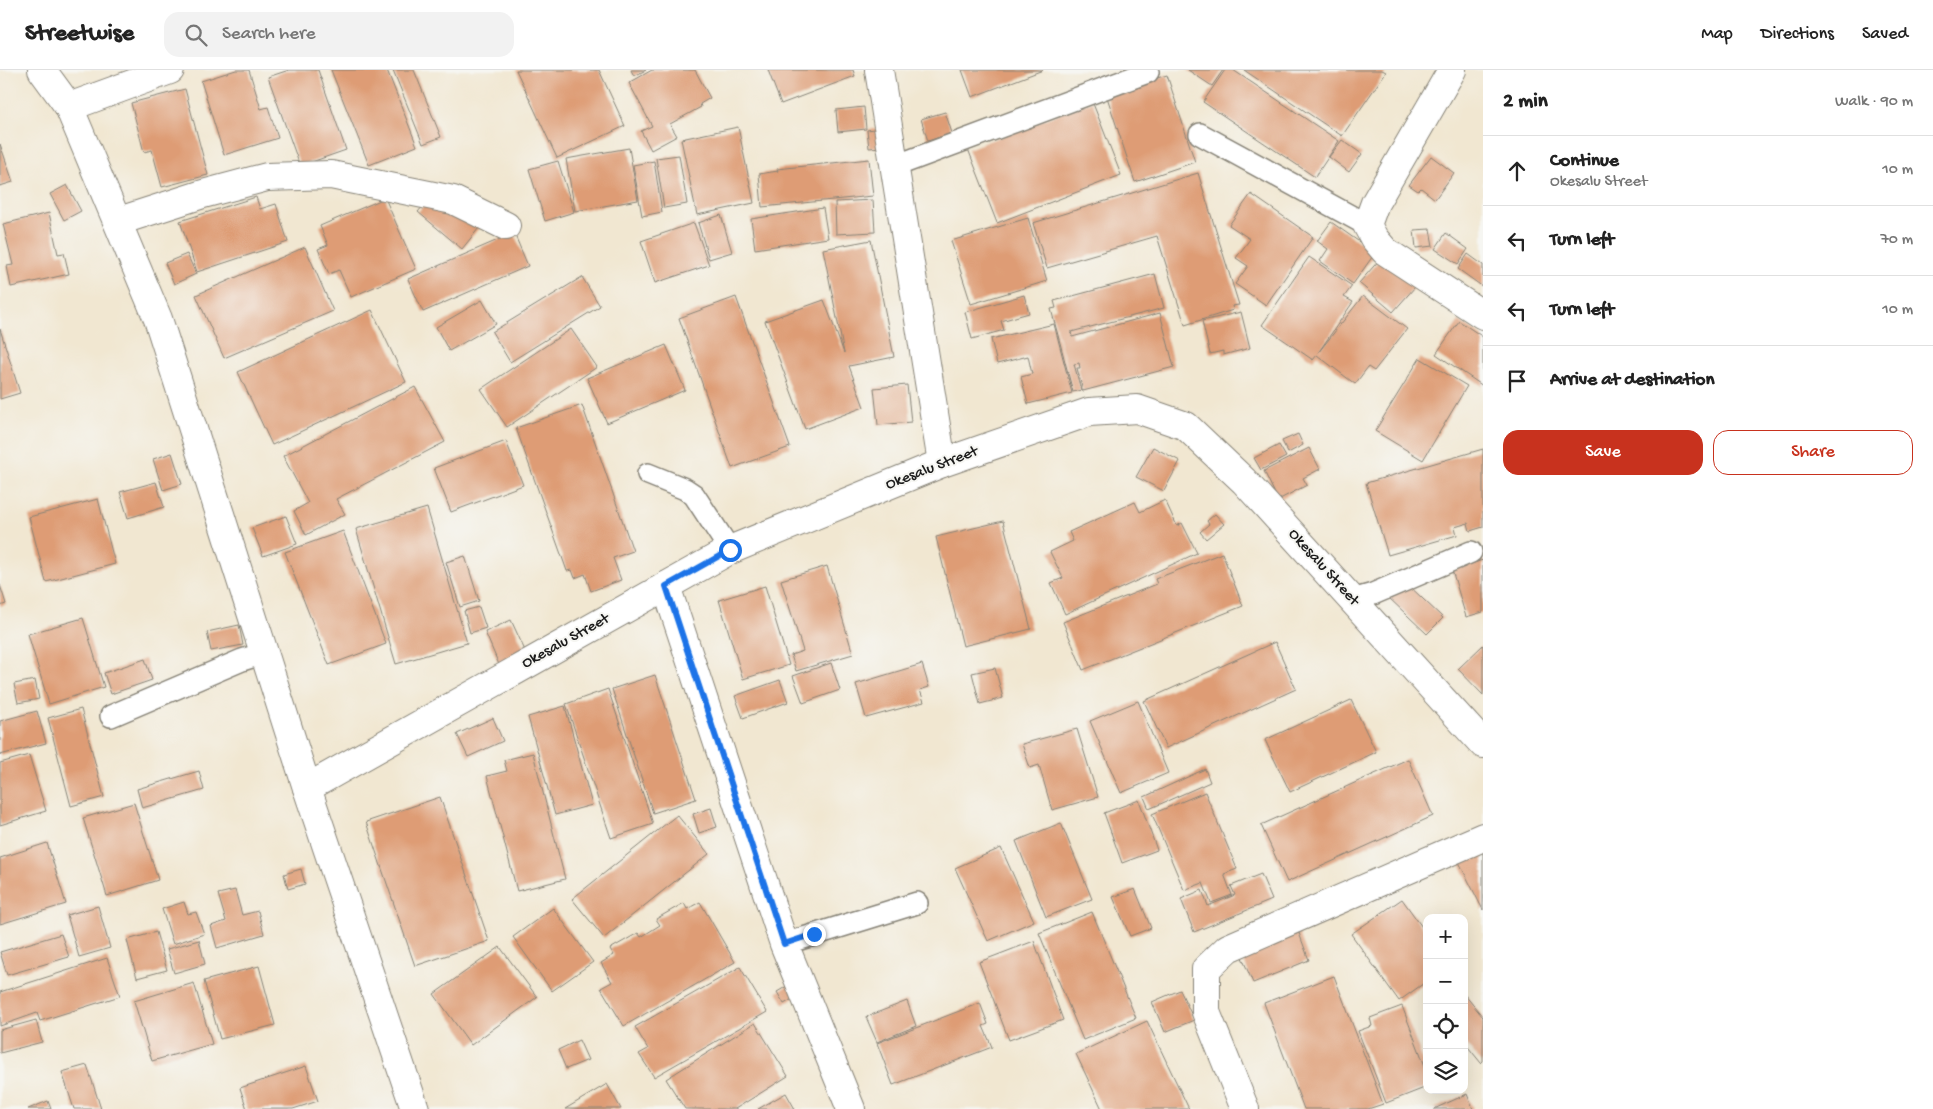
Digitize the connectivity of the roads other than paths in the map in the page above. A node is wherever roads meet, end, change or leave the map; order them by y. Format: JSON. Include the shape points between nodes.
{"nodes":[{"id":1,"x":42,"y":70,"type":"edge"},
{"id":2,"x":170,"y":70,"type":"edge"},
{"id":3,"x":879,"y":70,"type":"edge"},
{"id":4,"x":1452,"y":70,"type":"edge"},
{"id":5,"x":1148,"y":72,"type":"dead end"},
{"id":6,"x":69,"y":107,"type":"junction"},
{"id":7,"x":1200,"y":134,"type":"dead end"},
{"id":8,"x":895,"y":166,"type":"junction"},
{"id":9,"x":119,"y":221,"type":"junction"},
{"id":10,"x":1367,"y":225,"type":"junction"},
{"id":11,"x":506,"y":226,"type":"dead end"},
{"id":12,"x":1483,"y":315,"type":"edge"},
{"id":13,"x":942,"y":463,"type":"junction"},
{"id":14,"x":648,"y":474,"type":"dead end"},
{"id":15,"x":730,"y":550,"type":"junction"},
{"id":16,"x":1471,"y":552,"type":"dead end"},
{"id":17,"x":666,"y":586,"type":"junction"},
{"id":18,"x":1352,"y":600,"type":"junction"},
{"id":19,"x":264,"y":653,"type":"junction"},
{"id":20,"x":111,"y":716,"type":"dead end"},
{"id":21,"x":1483,"y":744,"type":"edge"},
{"id":22,"x":307,"y":788,"type":"junction"},
{"id":23,"x":1483,"y":837,"type":"edge"},
{"id":24,"x":917,"y":903,"type":"dead end"},
{"id":25,"x":784,"y":944,"type":"junction"},
{"id":26,"x":414,"y":1109,"type":"edge"},
{"id":27,"x":851,"y":1109,"type":"edge"},
{"id":28,"x":1245,"y":1109,"type":"edge"}],
"edges":[{"from":1,"to":6,"type":"street"},
{"from":2,"to":6,"type":"street"},
{"from":3,"to":8,"type":"street"},
{"from":4,"to":10,"type":"street","via":[[1375,203]]},
{"from":5,"to":8,"type":"lane"},
{"from":6,"to":9,"type":"street"},
{"from":7,"to":10,"type":"lane"},
{"from":8,"to":13,"type":"street"},
{"from":9,"to":11,"type":"street","via":[[267,177],[331,175],[453,200]]},
{"from":9,"to":19,"type":"street","via":[[158,319]]},
{"from":10,"to":12,"type":"street","via":[[1385,252]]},
{"from":13,"to":15,"type":"street","name":"Okesalu Street"},
{"from":13,"to":18,"type":"street","name":"Okesalu Street","via":[[1089,412],[1137,409],[1186,426],[1244,481]]},
{"from":14,"to":15,"type":"lane","via":[[694,495]]},
{"from":15,"to":17,"type":"street","name":"Okesalu Street"},
{"from":16,"to":18,"type":"lane"},
{"from":17,"to":22,"type":"street","name":"Okesalu Street"},
{"from":17,"to":25,"type":"street"},
{"from":18,"to":21,"type":"street","name":"Okesalu Street"},
{"from":19,"to":20,"type":"lane"},
{"from":19,"to":22,"type":"street"},
{"from":22,"to":26,"type":"street"},
{"from":23,"to":28,"type":"street","via":[[1228,948],[1206,969],[1206,1012]]},
{"from":24,"to":25,"type":"lane"},
{"from":25,"to":27,"type":"street"}]}
